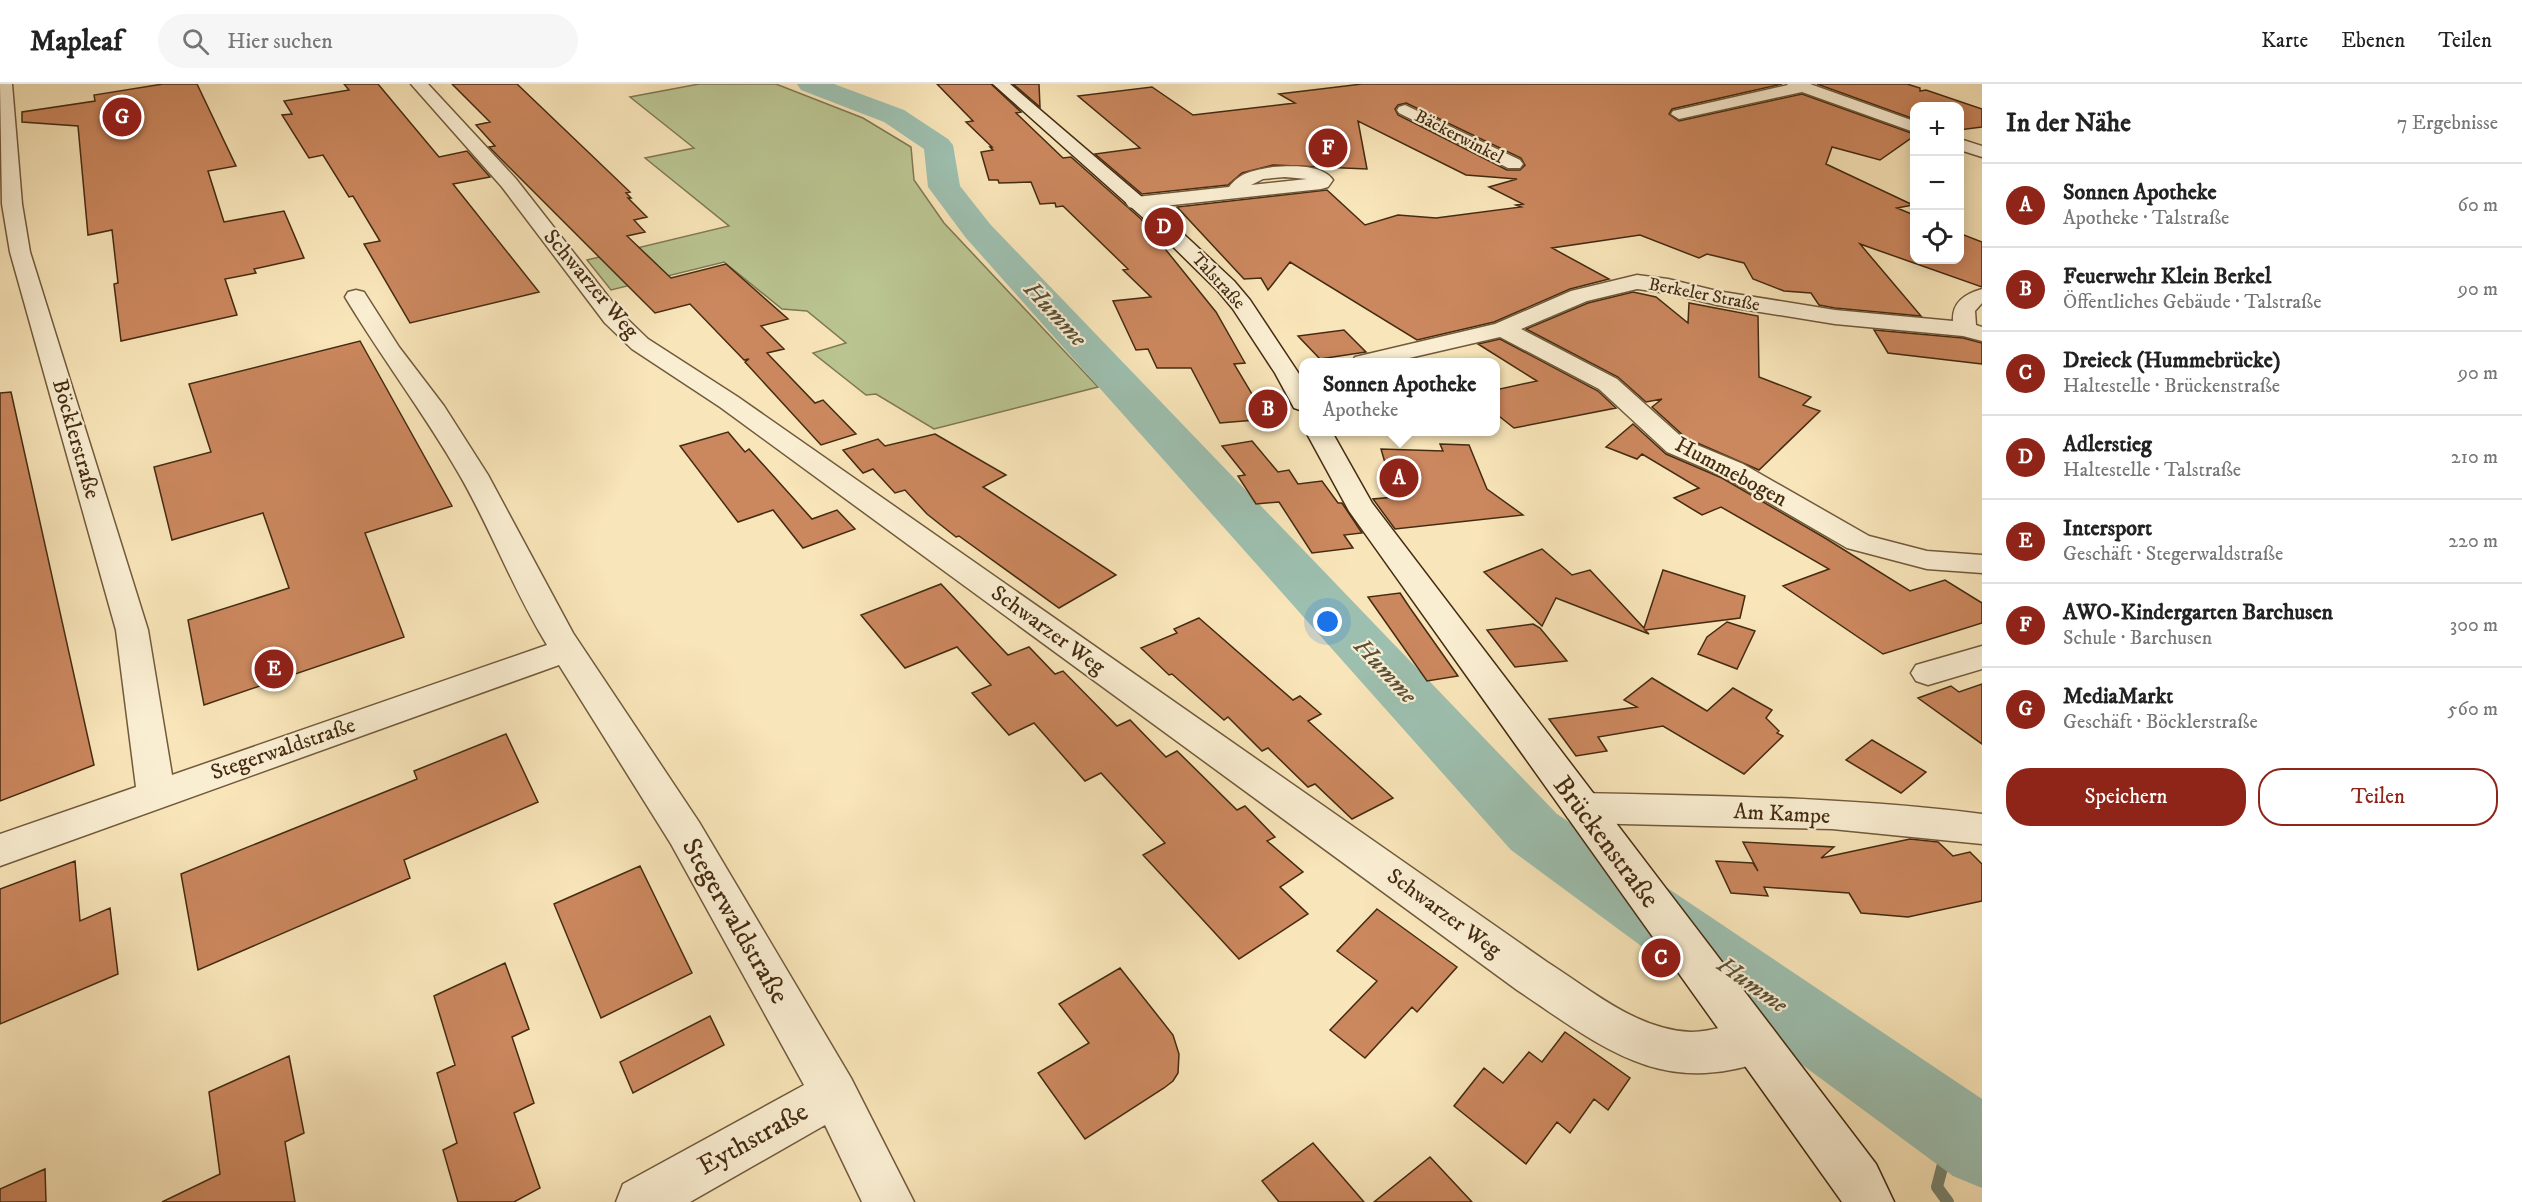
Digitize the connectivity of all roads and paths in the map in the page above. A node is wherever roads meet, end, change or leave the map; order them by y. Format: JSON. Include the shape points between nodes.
{"nodes":[{"id":1,"x":4,"y":84,"type":"edge"},
{"id":2,"x":419,"y":84,"type":"edge"},
{"id":3,"x":1001,"y":84,"type":"edge"},
{"id":4,"x":1799,"y":85,"type":"edge"},
{"id":5,"x":1405,"y":110,"type":"dead end"},
{"id":6,"x":1678,"y":114,"type":"dead end"},
{"id":7,"x":1910,"y":126,"type":"edge"},
{"id":8,"x":1964,"y":146,"type":"edge"},
{"id":9,"x":1982,"y":152,"type":"edge"},
{"id":10,"x":1514,"y":164,"type":"dead end"},
{"id":11,"x":1236,"y":192,"type":"dead end"},
{"id":12,"x":1136,"y":203,"type":"junction"},
{"id":13,"x":1982,"y":296,"type":"edge"},
{"id":14,"x":356,"y":297,"type":"dead end"},
{"id":15,"x":1503,"y":329,"type":"junction"},
{"id":16,"x":1973,"y":331,"type":"edge"},
{"id":17,"x":1384,"y":358,"type":"edge"},
{"id":18,"x":1295,"y":372,"type":"edge"},
{"id":19,"x":1299,"y":388,"type":"edge"},
{"id":20,"x":1321,"y":436,"type":"edge"},
{"id":21,"x":1982,"y":564,"type":"edge"},
{"id":22,"x":566,"y":650,"type":"junction"},
{"id":23,"x":1982,"y":657,"type":"edge"},
{"id":24,"x":1928,"y":673,"type":"dead end"},
{"id":25,"x":156,"y":794,"type":"junction"},
{"id":26,"x":1581,"y":808,"type":"junction"},
{"id":27,"x":1982,"y":829,"type":"edge"},
{"id":28,"x":0,"y":850,"type":"edge"},
{"id":29,"x":1756,"y":1043,"type":"junction"},
{"id":30,"x":834,"y":1094,"type":"junction"},
{"id":31,"x":641,"y":1202,"type":"edge"},
{"id":32,"x":889,"y":1202,"type":"edge"},
{"id":33,"x":1869,"y":1202,"type":"edge"}],
"edges":[{"from":1,"to":25,"type":"street","name":"Böcklerstraße","via":[[12,204],[21,252],[132,630]]},
{"from":2,"to":29,"type":"street","name":"Schwarzer Weg","via":[[509,183],[613,318],[640,344],[738,408],[1532,976],[1621,1032],[1660,1050],[1693,1053]]},
{"from":3,"to":12,"type":"street","name":"Talstraße"},
{"from":4,"to":6,"type":"street"},
{"from":4,"to":7,"type":"street"},
{"from":5,"to":10,"type":"street","name":"Bäckerwinkel"},
{"from":8,"to":9,"type":"street"},
{"from":11,"to":12,"type":"street"},
{"from":12,"to":18,"type":"street","name":"Talstraße","via":[[1226,286]]},
{"from":13,"to":16,"type":"street","via":[[1973,299],[1964,311]]},
{"from":14,"to":22,"type":"street","name":"Stegerwaldstraße","via":[[474,476]]},
{"from":15,"to":16,"type":"street","name":"Berkeler Straße","via":[[1579,296],[1637,282],[1835,317]]},
{"from":15,"to":17,"type":"street","name":"Berkeler Straße"},
{"from":15,"to":21,"type":"street","name":"Hummebogen","via":[[1608,384],[1676,446],[1733,470],[1858,542],[1927,560]]},
{"from":18,"to":19,"type":"street","name":"Talstraße"},
{"from":20,"to":26,"type":"street","name":"Brückenstraße","via":[[1359,505]]},
{"from":22,"to":25,"type":"street","name":"Stegerwaldstraße"},
{"from":22,"to":30,"type":"street","name":"Stegerwaldstraße","via":[[684,833]]},
{"from":23,"to":24,"type":"street"},
{"from":25,"to":28,"type":"street","name":"Stegerwaldstraße"},
{"from":26,"to":27,"type":"street","name":"Am Kampe","via":[[1911,820]]},
{"from":26,"to":29,"type":"street","name":"Brückenstraße"},
{"from":29,"to":33,"type":"street","name":"Brückenstraße"},
{"from":30,"to":31,"type":"street","name":"Eythstraße"},
{"from":30,"to":32,"type":"street","name":"Stegerwaldstraße"}]}
